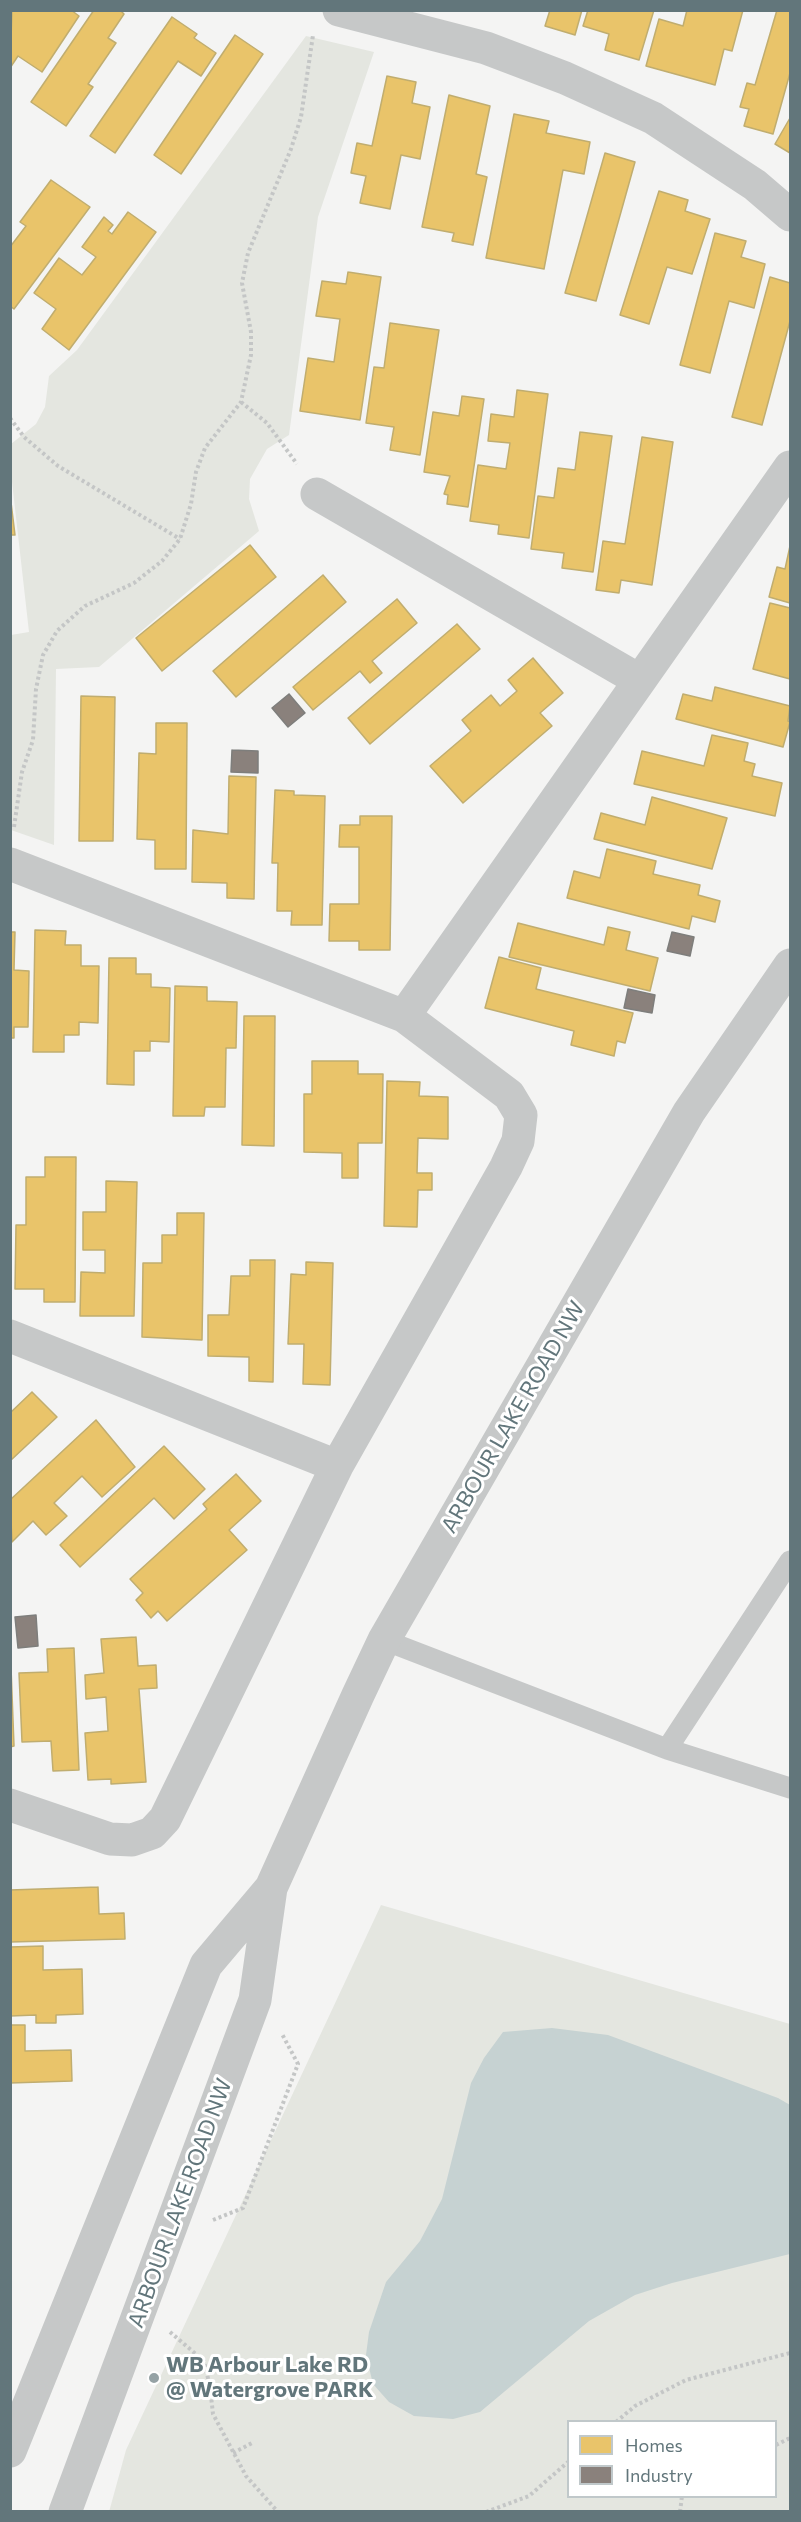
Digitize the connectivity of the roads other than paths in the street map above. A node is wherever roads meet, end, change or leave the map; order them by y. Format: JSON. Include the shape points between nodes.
{"nodes":[{"id":1,"x":339,"y":10,"type":"edge"},
{"id":2,"x":790,"y":214,"type":"edge"},
{"id":3,"x":790,"y":467,"type":"edge"},
{"id":4,"x":317,"y":494,"type":"road end"},
{"id":5,"x":639,"y":680,"type":"junction"},
{"id":6,"x":12,"y":849,"type":"edge"},
{"id":7,"x":790,"y":965,"type":"edge"},
{"id":8,"x":404,"y":1016,"type":"junction"},
{"id":9,"x":10,"y":1336,"type":"edge"},
{"id":10,"x":337,"y":1466,"type":"junction"},
{"id":11,"x":790,"y":1560,"type":"edge"},
{"id":12,"x":384,"y":1640,"type":"junction"},
{"id":13,"x":667,"y":1749,"type":"junction"},
{"id":14,"x":790,"y":1788,"type":"edge"},
{"id":15,"x":10,"y":1805,"type":"edge"},
{"id":16,"x":271,"y":1888,"type":"junction"},
{"id":17,"x":10,"y":2451,"type":"edge"},
{"id":18,"x":65,"y":2511,"type":"edge"}],
"edges":[{"from":1,"to":2,"type":"street","via":[[486,48],[585,87],[653,118],[754,184]]},
{"from":3,"to":5,"type":"street"},
{"from":4,"to":5,"type":"street"},
{"from":5,"to":8,"type":"street"},
{"from":6,"to":8,"type":"street"},
{"from":7,"to":12,"type":"street","name":"ARBOUR LAKE ROAD NW","via":[[689,1112]]},
{"from":8,"to":10,"type":"street","via":[[509,1095],[521,1115],[518,1141]]},
{"from":9,"to":10,"type":"street"},
{"from":10,"to":15,"type":"street","via":[[165,1819],[152,1833],[132,1840],[110,1839]]},
{"from":11,"to":13,"type":"lane"},
{"from":12,"to":13,"type":"lane"},
{"from":12,"to":16,"type":"street","name":"ARBOUR LAKE ROAD NW"},
{"from":13,"to":14,"type":"lane"},
{"from":16,"to":17,"type":"street","name":"ARBOUR LAKE ROAD NW","via":[[206,1965]]},
{"from":16,"to":18,"type":"street","name":"ARBOUR LAKE ROAD NW","via":[[255,2001]]}]}
